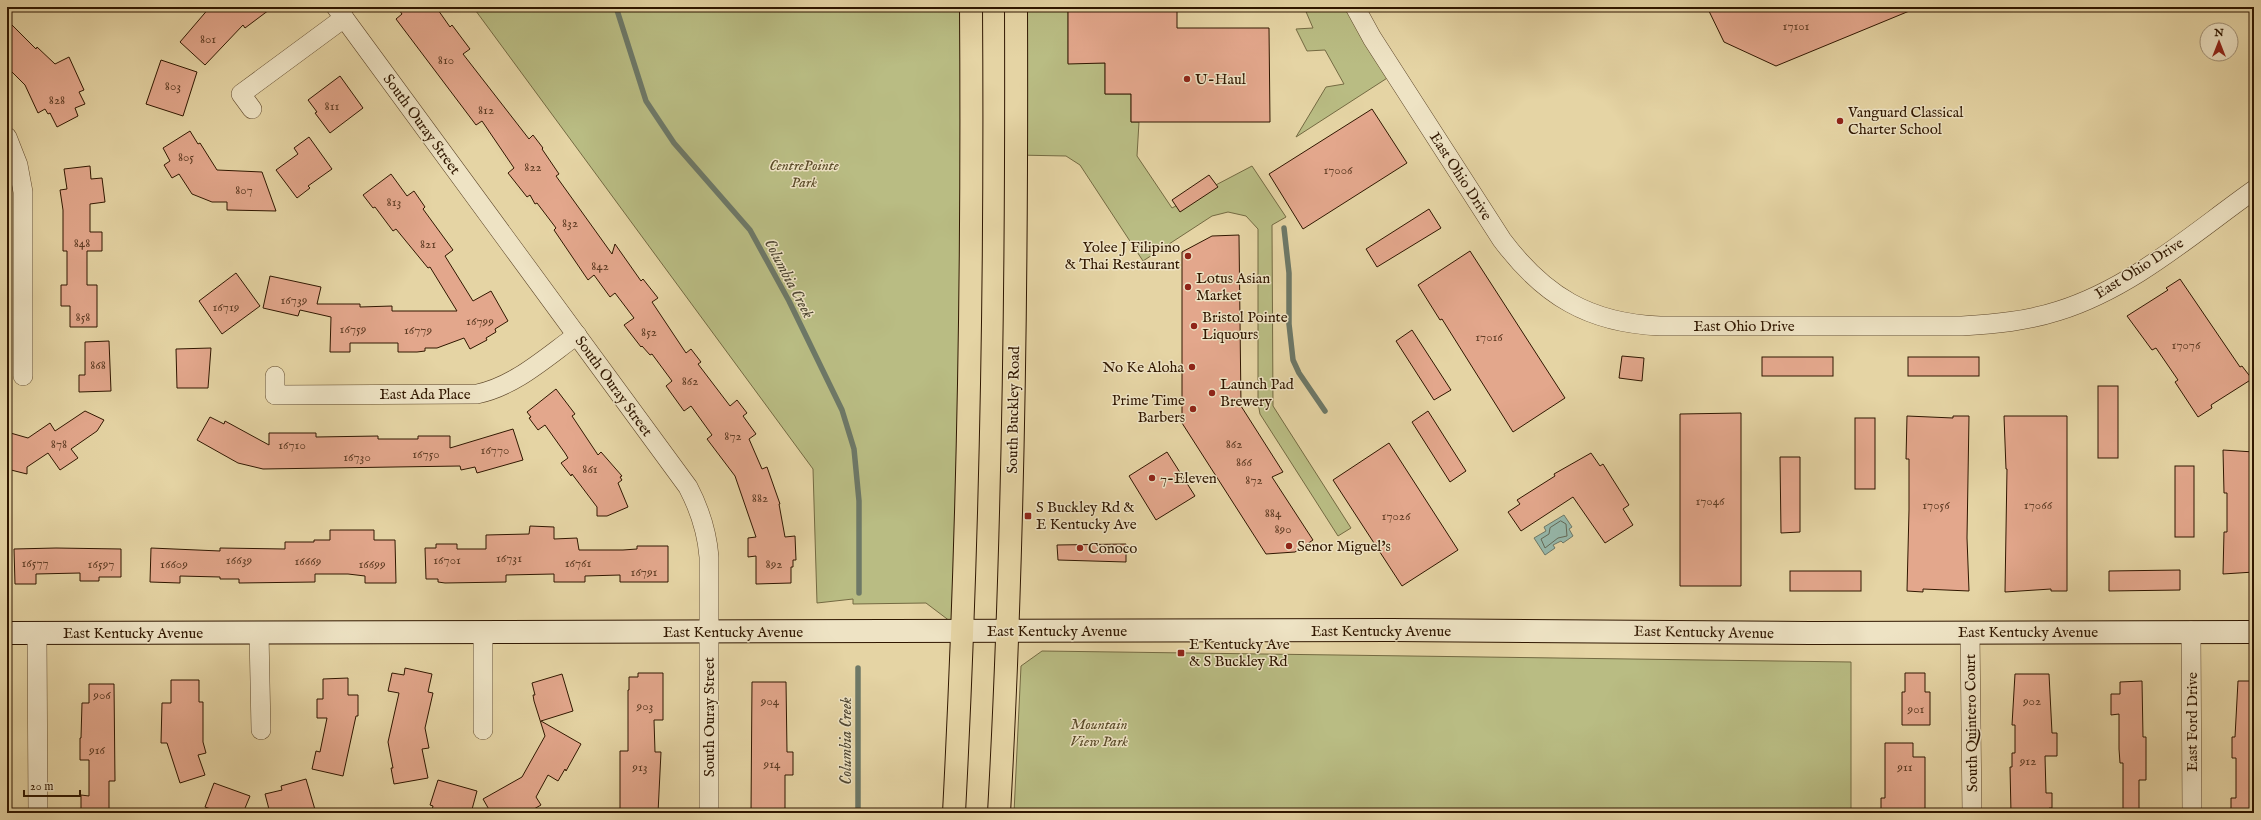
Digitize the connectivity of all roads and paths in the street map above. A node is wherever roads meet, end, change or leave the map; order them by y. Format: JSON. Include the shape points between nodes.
{"nodes":[{"id":1,"x":971,"y":7,"type":"edge"},
{"id":2,"x":1016,"y":7,"type":"edge"},
{"id":3,"x":1356,"y":7,"type":"edge"},
{"id":4,"x":340,"y":13,"type":"edge"},
{"id":5,"x":252,"y":109,"type":"dead end"},
{"id":6,"x":7,"y":137,"type":"edge"},
{"id":7,"x":2254,"y":190,"type":"edge"},
{"id":8,"x":576,"y":335,"type":"junction"},
{"id":9,"x":24,"y":376,"type":"dead end"},
{"id":10,"x":275,"y":376,"type":"dead end"},
{"id":11,"x":963,"y":631,"type":"junction"},
{"id":12,"x":2191,"y":631,"type":"junction"},
{"id":13,"x":709,"y":632,"type":"junction"},
{"id":14,"x":1008,"y":632,"type":"junction"},
{"id":15,"x":1970,"y":632,"type":"junction"},
{"id":16,"x":2254,"y":632,"type":"edge"},
{"id":17,"x":7,"y":633,"type":"edge"},
{"id":18,"x":37,"y":633,"type":"junction"},
{"id":19,"x":259,"y":633,"type":"junction"},
{"id":20,"x":483,"y":633,"type":"junction"},
{"id":21,"x":261,"y":730,"type":"dead end"},
{"id":22,"x":484,"y":730,"type":"dead end"},
{"id":23,"x":38,"y":813,"type":"edge"},
{"id":24,"x":709,"y":813,"type":"edge"},
{"id":25,"x":954,"y":813,"type":"edge"},
{"id":26,"x":999,"y":813,"type":"edge"},
{"id":27,"x":1972,"y":813,"type":"edge"},
{"id":28,"x":2192,"y":813,"type":"edge"}],
"edges":[{"from":1,"to":11,"type":"main road","via":[[970,308]]},
{"from":2,"to":14,"type":"main road","name":"South Buckley Road","via":[[1016,295]]},
{"from":3,"to":7,"type":"street","name":"East Ohio Drive","via":[[1372,38],[1520,264],[1566,301],[1593,314],[1621,322],[1660,326],[1962,326],[2026,320],[2071,306],[2120,284]]},
{"from":4,"to":5,"type":"street","name":"South Ouray Street","via":[[241,94]]},
{"from":4,"to":8,"type":"street","name":"South Ouray Street"},
{"from":6,"to":9,"type":"street","via":[[18,165],[22,192]]},
{"from":8,"to":10,"type":"street","name":"East Ada Place","via":[[510,383],[476,394],[275,395]]},
{"from":8,"to":13,"type":"street","name":"South Ouray Street","via":[[688,487],[700,511],[709,557]]},
{"from":11,"to":13,"type":"street","name":"East Kentucky Avenue"},
{"from":11,"to":14,"type":"street","name":"East Kentucky Avenue"},
{"from":11,"to":25,"type":"main road"},
{"from":12,"to":15,"type":"street","name":"East Kentucky Avenue"},
{"from":12,"to":16,"type":"street","name":"East Kentucky Avenue"},
{"from":12,"to":28,"type":"street","name":"East Ford Drive"},
{"from":13,"to":20,"type":"street","name":"East Kentucky Avenue"},
{"from":13,"to":24,"type":"street","name":"South Ouray Street"},
{"from":14,"to":15,"type":"street","name":"East Kentucky Avenue"},
{"from":14,"to":26,"type":"main road","name":"South Buckley Road"},
{"from":15,"to":27,"type":"street","name":"South Quintero Court"},
{"from":17,"to":18,"type":"street","name":"East Kentucky Avenue"},
{"from":18,"to":19,"type":"street","name":"East Kentucky Avenue"},
{"from":18,"to":23,"type":"street"},
{"from":19,"to":20,"type":"street","name":"East Kentucky Avenue"},
{"from":19,"to":21,"type":"street"},
{"from":20,"to":22,"type":"street"}]}
